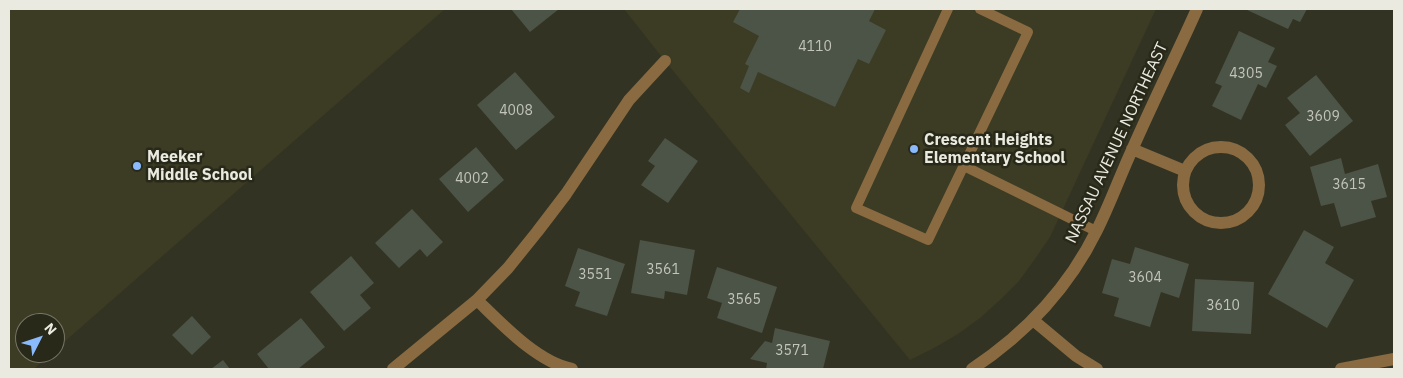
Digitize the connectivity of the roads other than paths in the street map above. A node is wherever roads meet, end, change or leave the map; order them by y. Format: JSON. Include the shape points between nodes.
{"nodes":[{"id":1,"x":948,"y":9,"type":"edge"},
{"id":2,"x":980,"y":9,"type":"edge"},
{"id":3,"x":1198,"y":9,"type":"edge"},
{"id":4,"x":665,"y":61,"type":"dead end"},
{"id":5,"x":1132,"y":149,"type":"junction"},
{"id":6,"x":964,"y":166,"type":"junction"},
{"id":7,"x":1186,"y":171,"type":"junction"},
{"id":8,"x":1096,"y":231,"type":"junction"},
{"id":9,"x":477,"y":300,"type":"junction"},
{"id":10,"x":1033,"y":320,"type":"junction"},
{"id":11,"x":1394,"y":359,"type":"edge"},
{"id":12,"x":393,"y":369,"type":"edge"},
{"id":13,"x":572,"y":369,"type":"edge"},
{"id":14,"x":972,"y":369,"type":"edge"},
{"id":15,"x":1097,"y":369,"type":"edge"},
{"id":16,"x":1341,"y":369,"type":"edge"}],
"edges":[{"from":1,"to":6,"type":"lane","via":[[856,208],[928,240]]},
{"from":2,"to":6,"type":"lane","via":[[1028,32]]},
{"from":3,"to":5,"type":"street","name":"NASSAU AVENUE NORTHEAST"},
{"from":4,"to":9,"type":"street","via":[[628,100],[537,232]]},
{"from":5,"to":7,"type":"street"},
{"from":5,"to":8,"type":"street","name":"NASSAU AVENUE NORTHEAST"},
{"from":6,"to":8,"type":"lane"},
{"from":7,"to":7,"type":"street","via":[[1183,182],[1188,205],[1206,220],[1230,222],[1250,210],[1256,199],[1258,176],[1253,165],[1235,150],[1223,147],[1200,153]]},
{"from":8,"to":10,"type":"street","name":"NASSAU AVENUE NORTHEAST","via":[[1076,267]]},
{"from":9,"to":12,"type":"street"},
{"from":9,"to":13,"type":"street","via":[[514,336],[549,360]]},
{"from":10,"to":14,"type":"street","name":"NASSAU AVENUE NORTHEAST"},
{"from":10,"to":15,"type":"street"},
{"from":11,"to":16,"type":"street"}]}
